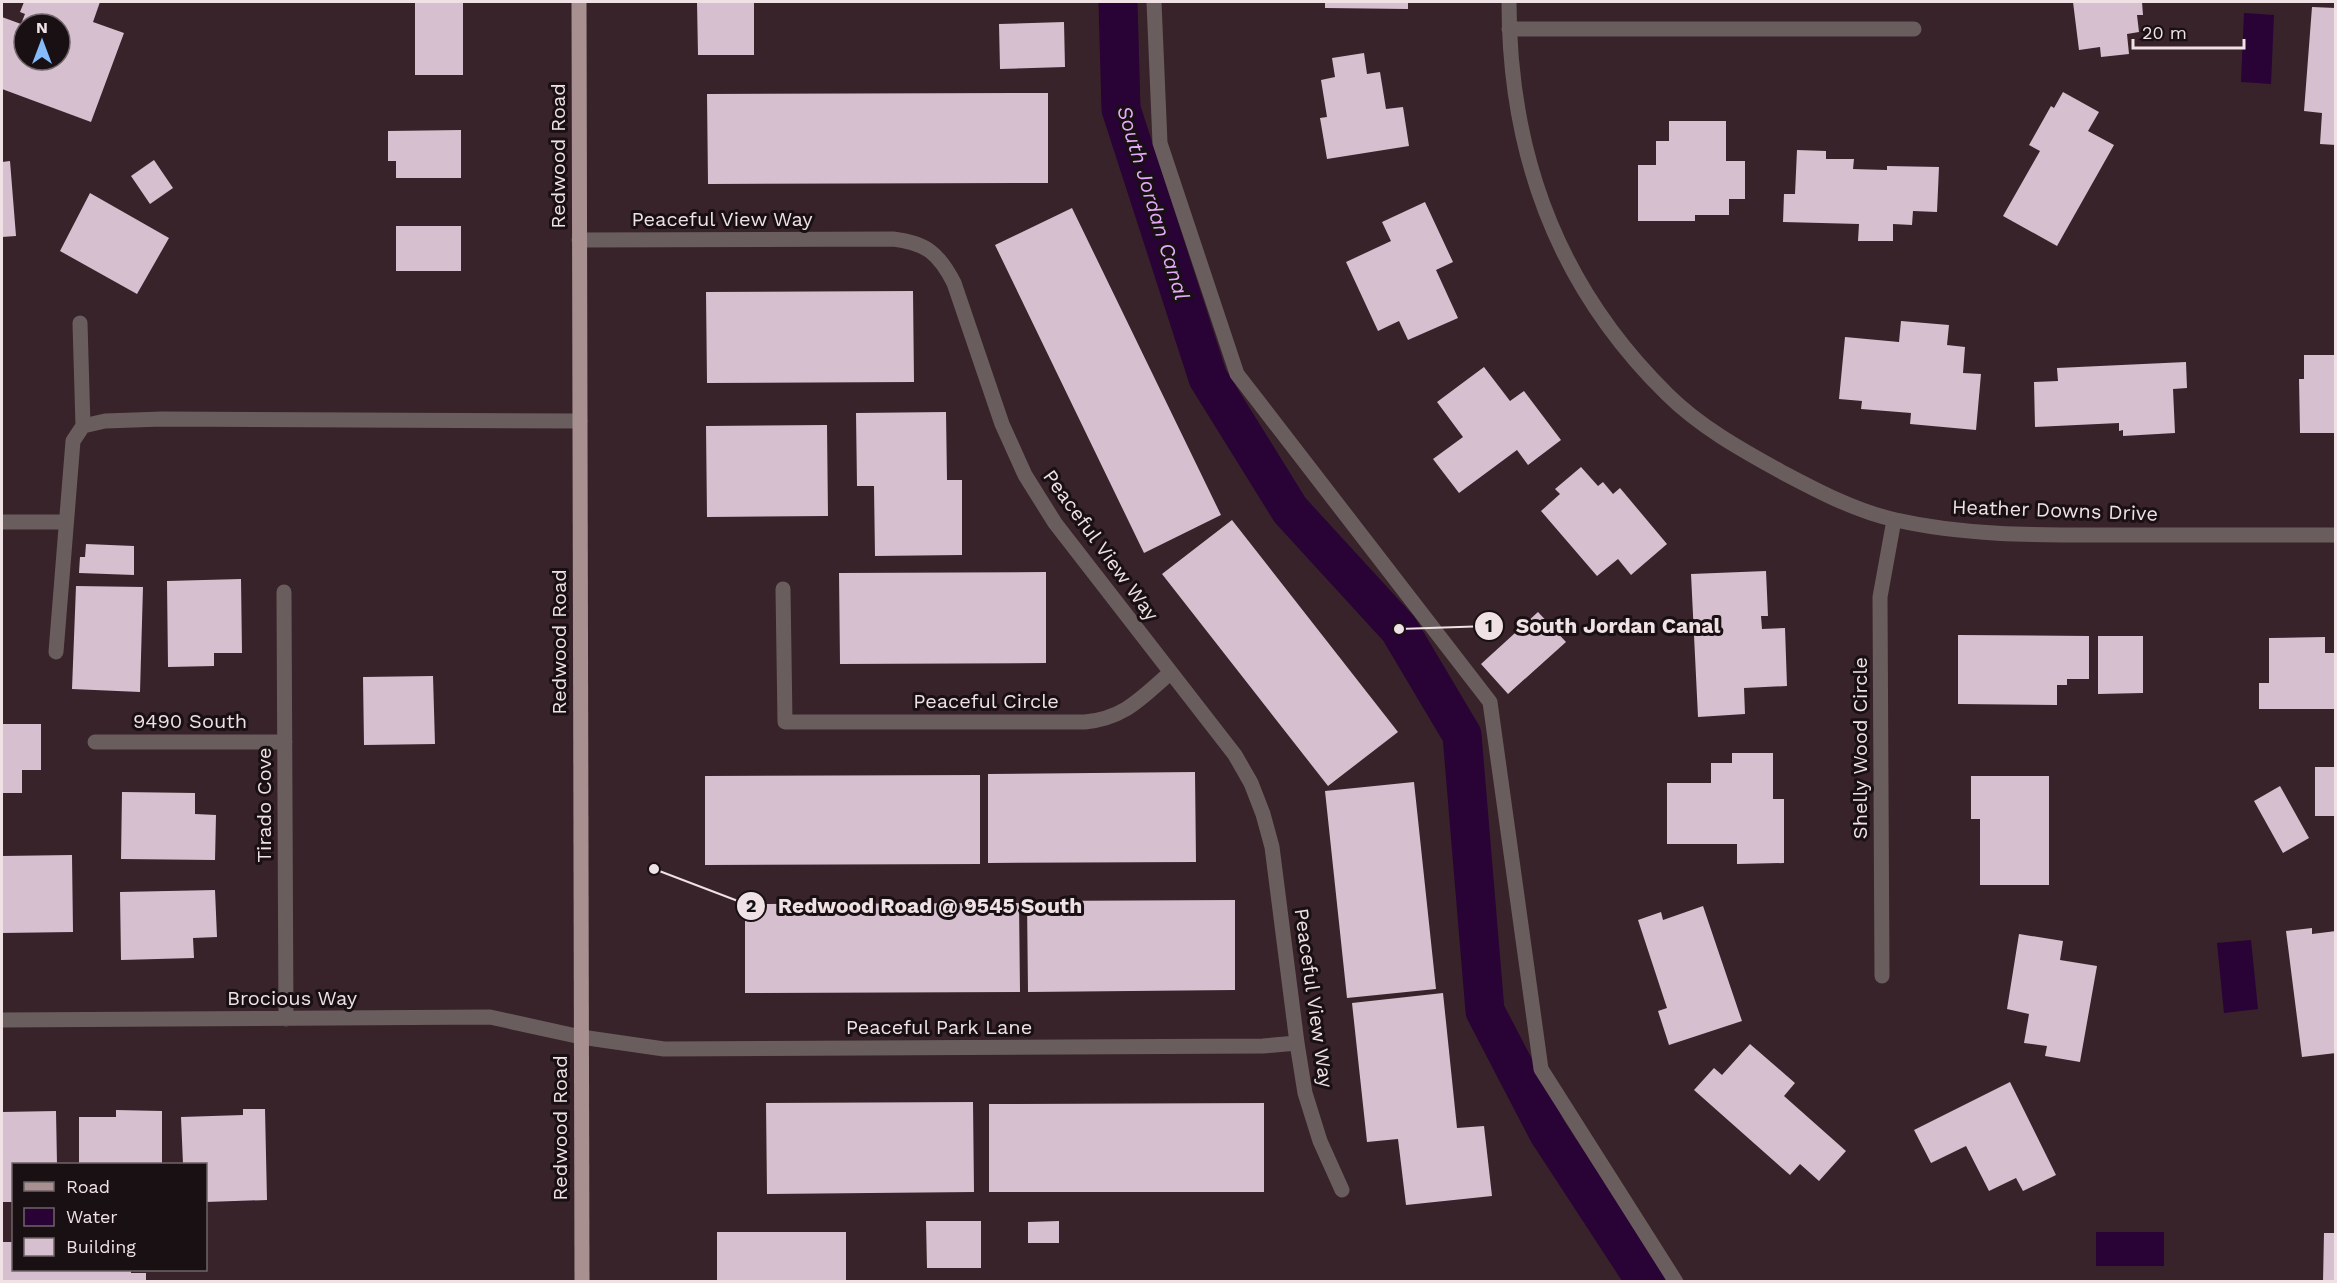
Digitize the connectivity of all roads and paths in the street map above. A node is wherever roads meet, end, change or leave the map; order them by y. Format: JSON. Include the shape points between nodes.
{"nodes":[{"id":1,"x":579,"y":2,"type":"edge"},
{"id":2,"x":1154,"y":2,"type":"edge"},
{"id":3,"x":1509,"y":2,"type":"edge"},
{"id":4,"x":1509,"y":29,"type":"junction"},
{"id":5,"x":1914,"y":29,"type":"dead end"},
{"id":6,"x":579,"y":240,"type":"junction"},
{"id":7,"x":80,"y":323,"type":"dead end"},
{"id":8,"x":580,"y":421,"type":"junction"},
{"id":9,"x":83,"y":426,"type":"junction"},
{"id":10,"x":1894,"y":520,"type":"junction"},
{"id":11,"x":2,"y":522,"type":"edge"},
{"id":12,"x":66,"y":522,"type":"junction"},
{"id":13,"x":2336,"y":535,"type":"edge"},
{"id":14,"x":783,"y":589,"type":"dead end"},
{"id":15,"x":284,"y":592,"type":"dead end"},
{"id":16,"x":56,"y":652,"type":"dead end"},
{"id":17,"x":1170,"y":672,"type":"junction"},
{"id":18,"x":95,"y":741,"type":"dead end"},
{"id":19,"x":285,"y":741,"type":"junction"},
{"id":20,"x":1882,"y":976,"type":"dead end"},
{"id":21,"x":286,"y":1019,"type":"junction"},
{"id":22,"x":2,"y":1020,"type":"edge"},
{"id":23,"x":581,"y":1037,"type":"junction"},
{"id":24,"x":1297,"y":1043,"type":"junction"},
{"id":25,"x":1342,"y":1190,"type":"dead end"},
{"id":26,"x":582,"y":1281,"type":"edge"},
{"id":27,"x":1676,"y":1281,"type":"edge"}],
"edges":[{"from":1,"to":6,"type":"main road","name":"Redwood Road"},
{"from":2,"to":27,"type":"street","via":[[1160,143],[1237,374],[1490,702],[1541,1069]]},
{"from":3,"to":4,"type":"street","name":"Heather Downs Drive"},
{"from":4,"to":5,"type":"street"},
{"from":4,"to":10,"type":"street","name":"Heather Downs Drive","via":[[1515,96],[1527,157],[1568,262],[1596,310],[1668,395],[1714,432],[1826,496]]},
{"from":6,"to":8,"type":"main road","name":"Redwood Road"},
{"from":6,"to":17,"type":"street","name":"Peaceful View Way","via":[[893,239],[926,248],[944,263],[954,283],[1002,424],[1024,475],[1055,523]]},
{"from":7,"to":9,"type":"street"},
{"from":8,"to":9,"type":"street","via":[[162,419],[105,421]]},
{"from":8,"to":23,"type":"main road","name":"Redwood Road"},
{"from":9,"to":12,"type":"street","via":[[73,441]]},
{"from":10,"to":13,"type":"street","name":"Heather Downs Drive","via":[[1968,532],[2046,535]]},
{"from":10,"to":20,"type":"street","name":"Shelly Wood Circle","via":[[1880,597]]},
{"from":11,"to":12,"type":"street"},
{"from":12,"to":16,"type":"street"},
{"from":14,"to":17,"type":"street","name":"Peaceful Circle","via":[[784,722],[1102,721],[1120,714]]},
{"from":15,"to":19,"type":"street","name":"Tirado Cove"},
{"from":17,"to":24,"type":"street","name":"Peaceful View Way","via":[[1234,755],[1263,814],[1272,847]]},
{"from":18,"to":19,"type":"street","name":"9490 South"},
{"from":19,"to":21,"type":"street","name":"Tirado Cove"},
{"from":21,"to":22,"type":"street","name":"Brocious Way"},
{"from":21,"to":23,"type":"street","name":"Brocious Way","via":[[490,1017]]},
{"from":23,"to":24,"type":"street","name":"Peaceful Park Lane","via":[[664,1049],[1251,1047]]},
{"from":23,"to":26,"type":"main road","name":"Redwood Road"},
{"from":24,"to":25,"type":"street","name":"Peaceful View Way","via":[[1305,1093],[1320,1141]]}]}
